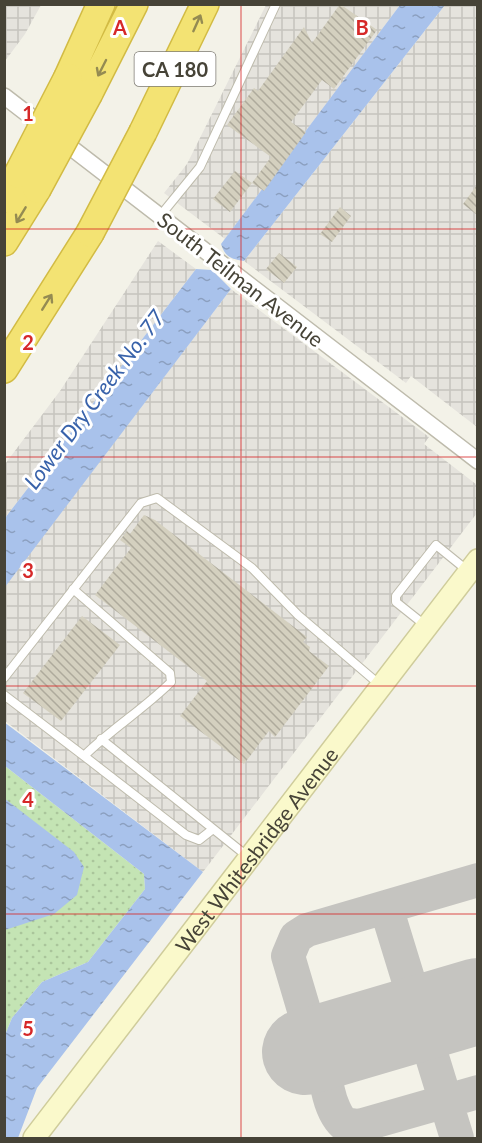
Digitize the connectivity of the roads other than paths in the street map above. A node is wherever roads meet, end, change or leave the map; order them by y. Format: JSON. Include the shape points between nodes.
{"nodes":[{"id":1,"x":101,"y":4,"type":"edge"},
{"id":2,"x":134,"y":4,"type":"edge"},
{"id":3,"x":205,"y":4,"type":"edge"},
{"id":4,"x":276,"y":4,"type":"edge"},
{"id":5,"x":78,"y":85,"type":"junction"},
{"id":6,"x":4,"y":96,"type":"edge"},
{"id":7,"x":27,"y":181,"type":"junction"},
{"id":8,"x":4,"y":199,"type":"edge"},
{"id":9,"x":160,"y":216,"type":"junction"},
{"id":10,"x":4,"y":242,"type":"edge"},
{"id":11,"x":4,"y":369,"type":"edge"},
{"id":12,"x":477,"y":461,"type":"edge"},
{"id":13,"x":473,"y":566,"type":"edge"},
{"id":14,"x":73,"y":589,"type":"junction"},
{"id":15,"x":427,"y":627,"type":"junction"},
{"id":16,"x":4,"y":678,"type":"edge"},
{"id":17,"x":381,"y":686,"type":"junction"},
{"id":18,"x":4,"y":695,"type":"edge"},
{"id":19,"x":101,"y":739,"type":"junction"},
{"id":20,"x":84,"y":756,"type":"junction"},
{"id":21,"x":213,"y":829,"type":"junction"},
{"id":22,"x":249,"y":858,"type":"junction"},
{"id":23,"x":34,"y":1138,"type":"edge"}],
"edges":[{"from":1,"to":5,"type":"highway"},
{"from":2,"to":5,"type":"highway","number":"CA 180","one_way":true},
{"from":11,"to":3,"type":"highway","number":"CA 180","one_way":true,"bridge":true,"via":[[90,233]]},
{"from":4,"to":9,"type":"lane","via":[[200,167]]},
{"from":5,"to":7,"type":"highway","bridge":true},
{"from":6,"to":9,"type":"street","name":"South Teilman Avenue"},
{"from":7,"to":8,"type":"highway"},
{"from":7,"to":10,"type":"highway","one_way":true},
{"from":9,"to":12,"type":"street","name":"South Teilman Avenue"},
{"from":13,"to":15,"type":"main road","name":"West Whitesbridge Avenue"},
{"from":13,"to":15,"type":"lane","via":[[436,545],[396,596],[396,602]]},
{"from":14,"to":16,"type":"lane"},
{"from":14,"to":17,"type":"lane","via":[[141,503],[158,498],[252,568],[298,615]]},
{"from":14,"to":19,"type":"lane","via":[[172,676],[156,697]]},
{"from":15,"to":17,"type":"main road","name":"West Whitesbridge Avenue"},
{"from":17,"to":22,"type":"main road","name":"West Whitesbridge Avenue"},
{"from":18,"to":20,"type":"lane"},
{"from":19,"to":20,"type":"lane"},
{"from":19,"to":21,"type":"lane"},
{"from":20,"to":21,"type":"lane","via":[[186,835],[199,840]]},
{"from":21,"to":22,"type":"lane"},
{"from":22,"to":23,"type":"main road","name":"West Whitesbridge Avenue"}]}
